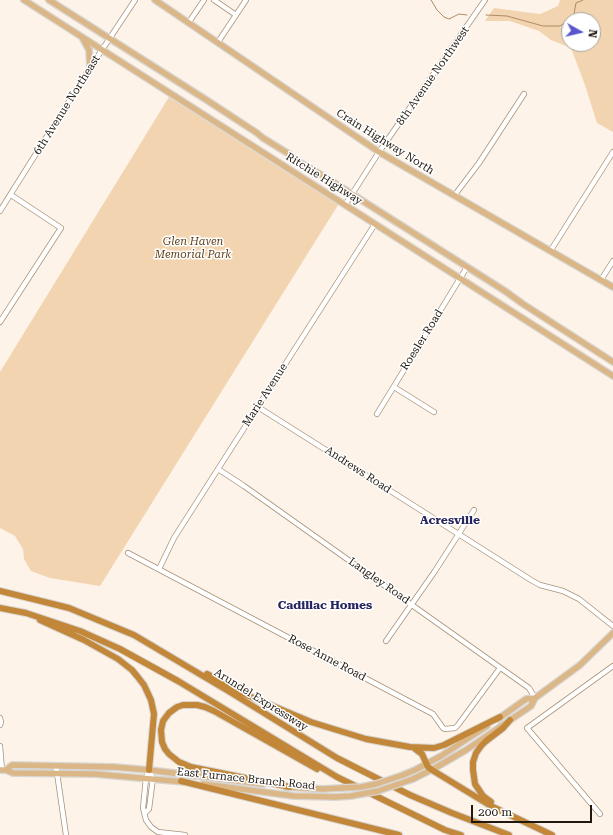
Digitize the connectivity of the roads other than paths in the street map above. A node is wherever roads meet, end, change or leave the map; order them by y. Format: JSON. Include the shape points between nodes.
{"nodes":[{"id":1,"x":24,"y":0,"type":"edge"},
{"id":2,"x":50,"y":0,"type":"edge"},
{"id":3,"x":135,"y":0,"type":"edge"},
{"id":4,"x":155,"y":0,"type":"edge"},
{"id":5,"x":204,"y":0,"type":"edge"},
{"id":6,"x":214,"y":0,"type":"edge"},
{"id":7,"x":246,"y":0,"type":"edge"},
{"id":8,"x":485,"y":0,"type":"edge"},
{"id":9,"x":236,"y":15,"type":"junction"},
{"id":10,"x":189,"y":22,"type":"junction"},
{"id":11,"x":82,"y":37,"type":"junction"},
{"id":12,"x":110,"y":38,"type":"junction"},
{"id":13,"x":218,"y":42,"type":"junction"},
{"id":14,"x":102,"y":50,"type":"junction"},
{"id":15,"x":90,"y":68,"type":"junction"},
{"id":16,"x":524,"y":94,"type":"dead end"},
{"id":17,"x":379,"y":152,"type":"junction"},
{"id":18,"x":613,"y":152,"type":"edge"},
{"id":19,"x":11,"y":194,"type":"junction"},
{"id":20,"x":352,"y":194,"type":"junction"},
{"id":21,"x":454,"y":196,"type":"junction"},
{"id":22,"x":345,"y":205,"type":"junction"},
{"id":23,"x":0,"y":211,"type":"edge"},
{"id":24,"x":375,"y":224,"type":"junction"},
{"id":25,"x":550,"y":250,"type":"junction"},
{"id":26,"x":613,"y":261,"type":"edge"},
{"id":27,"x":467,"y":267,"type":"junction"},
{"id":28,"x":460,"y":278,"type":"junction"},
{"id":29,"x":601,"y":280,"type":"junction"},
{"id":30,"x":613,"y":287,"type":"edge"},
{"id":31,"x":0,"y":322,"type":"edge"},
{"id":32,"x":613,"y":362,"type":"edge"},
{"id":33,"x":613,"y":376,"type":"edge"},
{"id":34,"x":394,"y":387,"type":"junction"},
{"id":35,"x":258,"y":407,"type":"junction"},
{"id":36,"x":434,"y":412,"type":"dead end"},
{"id":37,"x":377,"y":414,"type":"dead end"},
{"id":38,"x":218,"y":469,"type":"junction"},
{"id":39,"x":474,"y":510,"type":"dead end"},
{"id":40,"x":458,"y":534,"type":"junction"},
{"id":41,"x":128,"y":554,"type":"dead end"},
{"id":42,"x":159,"y":569,"type":"junction"},
{"id":43,"x":0,"y":591,"type":"edge"},
{"id":44,"x":412,"y":605,"type":"junction"},
{"id":45,"x":0,"y":608,"type":"edge"},
{"id":46,"x":26,"y":613,"type":"junction"},
{"id":47,"x":613,"y":626,"type":"edge"},
{"id":48,"x":613,"y":633,"type":"edge"},
{"id":49,"x":386,"y":641,"type":"dead end"},
{"id":50,"x":185,"y":665,"type":"junction"},
{"id":51,"x":613,"y":666,"type":"edge"},
{"id":52,"x":500,"y":668,"type":"junction"},
{"id":53,"x":535,"y":698,"type":"junction"},
{"id":54,"x":500,"y":717,"type":"junction"},
{"id":55,"x":0,"y":718,"type":"edge"},
{"id":56,"x":510,"y":720,"type":"junction"},
{"id":57,"x":0,"y":725,"type":"edge"},
{"id":58,"x":0,"y":746,"type":"edge"},
{"id":59,"x":414,"y":748,"type":"junction"},
{"id":60,"x":427,"y":764,"type":"junction"},
{"id":61,"x":56,"y":766,"type":"junction"},
{"id":62,"x":3,"y":770,"type":"edge"},
{"id":63,"x":149,"y":770,"type":"junction"},
{"id":64,"x":432,"y":770,"type":"junction"},
{"id":65,"x":57,"y":773,"type":"junction"},
{"id":66,"x":337,"y":777,"type":"junction"},
{"id":67,"x":146,"y":778,"type":"junction"},
{"id":68,"x":153,"y":778,"type":"junction"},
{"id":69,"x":181,"y":781,"type":"junction"},
{"id":70,"x":290,"y":787,"type":"junction"},
{"id":71,"x":498,"y":809,"type":"junction"},
{"id":72,"x":146,"y":813,"type":"junction"},
{"id":73,"x":600,"y":814,"type":"dead end"},
{"id":74,"x":66,"y":835,"type":"edge"},
{"id":75,"x":186,"y":835,"type":"edge"},
{"id":76,"x":399,"y":835,"type":"edge"},
{"id":77,"x":461,"y":835,"type":"edge"},
{"id":78,"x":509,"y":835,"type":"edge"},
{"id":79,"x":552,"y":835,"type":"edge"}],
"edges":[{"from":1,"to":11,"type":"main road","name":"Ritchie Highway"},
{"from":2,"to":12,"type":"main road","name":"Ritchie Highway"},
{"from":3,"to":12,"type":"street","name":"6th Avenue Northeast"},
{"from":4,"to":10,"type":"main road","name":"Crain Highway North"},
{"from":5,"to":10,"type":"street"},
{"from":6,"to":9,"type":"street"},
{"from":7,"to":9,"type":"street"},
{"from":8,"to":17,"type":"street","name":"8th Avenue Northwest"},
{"from":9,"to":13,"type":"street"},
{"from":10,"to":13,"type":"main road","name":"Crain Highway North"},
{"from":11,"to":14,"type":"main road","name":"Ritchie Highway"},
{"from":11,"to":15,"type":"main road","via":[[89,50]]},
{"from":12,"to":14,"type":"street","name":"6th Avenue Northeast"},
{"from":12,"to":20,"type":"main road","name":"Ritchie Highway"},
{"from":13,"to":17,"type":"main road","name":"Crain Highway North"},
{"from":14,"to":15,"type":"street","name":"6th Avenue Northeast"},
{"from":14,"to":22,"type":"main road","name":"Ritchie Highway"},
{"from":15,"to":19,"type":"street","name":"6th Avenue Northeast"},
{"from":16,"to":21,"type":"street"},
{"from":17,"to":20,"type":"street","name":"8th Avenue Northwest"},
{"from":17,"to":21,"type":"main road","name":"Crain Highway North"},
{"from":18,"to":25,"type":"street"},
{"from":19,"to":23,"type":"street","name":"6th Avenue Northeast"},
{"from":19,"to":31,"type":"street","via":[[60,228]]},
{"from":20,"to":22,"type":"street","name":"8th Avenue Northwest"},
{"from":20,"to":27,"type":"main road","name":"Ritchie Highway"},
{"from":21,"to":25,"type":"main road","name":"Crain Highway North"},
{"from":22,"to":24,"type":"main road","name":"Ritchie Highway"},
{"from":24,"to":28,"type":"main road","name":"Ritchie Highway"},
{"from":24,"to":35,"type":"street","name":"Marie Avenue"},
{"from":25,"to":29,"type":"main road","name":"Crain Highway North"},
{"from":26,"to":29,"type":"street"},
{"from":27,"to":28,"type":"street","name":"Roesler Road"},
{"from":27,"to":32,"type":"main road","name":"Ritchie Highway"},
{"from":28,"to":33,"type":"main road","name":"Ritchie Highway"},
{"from":28,"to":34,"type":"street","name":"Roesler Road"},
{"from":29,"to":30,"type":"main road","name":"Crain Highway North"},
{"from":34,"to":36,"type":"street"},
{"from":34,"to":37,"type":"street","name":"Roesler Road"},
{"from":35,"to":38,"type":"street","name":"Marie Avenue"},
{"from":35,"to":40,"type":"street","name":"Andrews Road"},
{"from":38,"to":42,"type":"street","name":"Marie Avenue","via":[[174,538]]},
{"from":38,"to":44,"type":"street","name":"Langley Road"},
{"from":39,"to":40,"type":"street"},
{"from":40,"to":44,"type":"street"},
{"from":40,"to":47,"type":"street","name":"Andrews Road","via":[[536,583],[579,599]]},
{"from":41,"to":42,"type":"street","name":"Rose Anne Road"},
{"from":42,"to":52,"type":"street","name":"Rose Anne Road","via":[[432,714],[445,729],[458,725]]},
{"from":43,"to":50,"type":"highway","name":"Arundel Expressway","via":[[69,608],[93,617],[134,635]]},
{"from":44,"to":49,"type":"street"},
{"from":44,"to":52,"type":"street","name":"Langley Road"},
{"from":45,"to":46,"type":"highway"},
{"from":46,"to":63,"type":"highway","via":[[118,659],[137,676],[151,700],[154,714]]},
{"from":46,"to":66,"type":"highway","via":[[80,631],[120,649]]},
{"from":48,"to":53,"type":"main road","name":"East Furnace Branch Road","via":[[580,665]]},
{"from":50,"to":59,"type":"highway","via":[[195,666],[249,696],[311,722],[366,739]]},
{"from":50,"to":78,"type":"highway","name":"Arundel Expressway","via":[[337,758],[410,795]]},
{"from":51,"to":73,"type":"street","via":[[526,728]]},
{"from":52,"to":53,"type":"street","name":"Langley Road","via":[[529,688]]},
{"from":53,"to":54,"type":"main road","name":"East Furnace Branch Road","via":[[526,699]]},
{"from":53,"to":56,"type":"main road","name":"East Furnace Branch Road","via":[[531,706]]},
{"from":54,"to":59,"type":"highway","via":[[444,745]]},
{"from":54,"to":60,"type":"main road","name":"East Furnace Branch Road"},
{"from":55,"to":57,"type":"street"},
{"from":56,"to":64,"type":"main road","name":"East Furnace Branch Road"},
{"from":56,"to":71,"type":"highway","via":[[481,746],[473,762],[472,770],[478,789]]},
{"from":58,"to":62,"type":"street"},
{"from":59,"to":60,"type":"highway","via":[[422,754]]},
{"from":60,"to":64,"type":"highway"},
{"from":60,"to":70,"type":"main road","name":"East Furnace Branch Road","bridge":true,"via":[[403,775],[361,787]]},
{"from":61,"to":62,"type":"main road","name":"East Furnace Branch Road","via":[[12,765]]},
{"from":61,"to":63,"type":"main road","name":"East Furnace Branch Road"},
{"from":61,"to":65,"type":"street"},
{"from":62,"to":65,"type":"main road","name":"East Furnace Branch Road","via":[[14,773]]},
{"from":63,"to":67,"type":"street"},
{"from":63,"to":68,"type":"street"},
{"from":63,"to":70,"type":"main road","name":"East Furnace Branch Road"},
{"from":64,"to":69,"type":"main road","name":"East Furnace Branch Road","bridge":true,"via":[[387,789],[335,797],[294,796]]},
{"from":64,"to":71,"type":"highway"},
{"from":65,"to":67,"type":"main road","name":"East Furnace Branch Road"},
{"from":65,"to":74,"type":"street"},
{"from":66,"to":70,"type":"highway","via":[[323,773],[205,707],[177,707],[169,712],[163,721],[161,730],[164,749],[179,762],[191,767]]},
{"from":66,"to":77,"type":"highway","via":[[445,830]]},
{"from":67,"to":68,"type":"main road","name":"East Furnace Branch Road"},
{"from":67,"to":72,"type":"street","via":[[143,808]]},
{"from":68,"to":69,"type":"main road","name":"East Furnace Branch Road"},
{"from":68,"to":72,"type":"street","via":[[149,809]]},
{"from":69,"to":76,"type":"highway"},
{"from":71,"to":79,"type":"highway"},
{"from":72,"to":75,"type":"street","via":[[146,820],[154,830]]}]}
